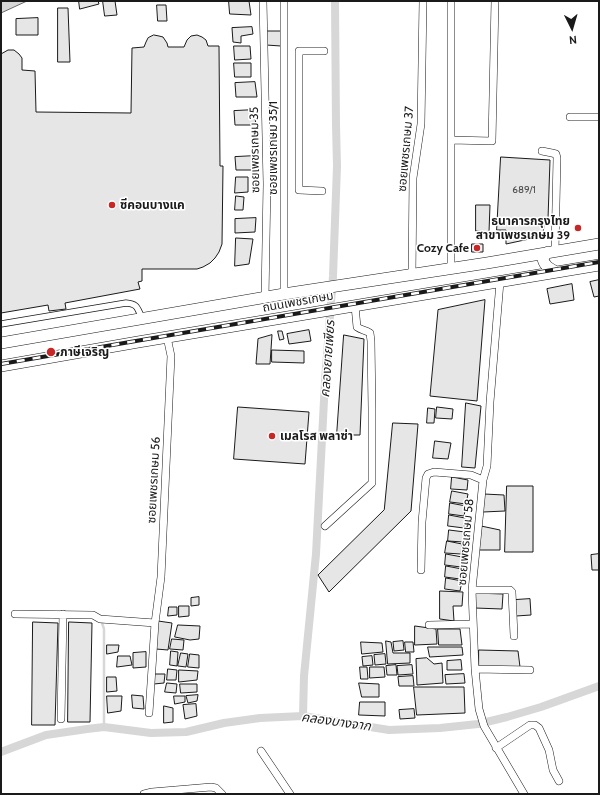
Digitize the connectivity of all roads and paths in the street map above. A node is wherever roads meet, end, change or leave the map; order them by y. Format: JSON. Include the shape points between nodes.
{"nodes":[{"id":1,"x":263,"y":1,"type":"edge"},
{"id":2,"x":284,"y":1,"type":"edge"},
{"id":3,"x":423,"y":1,"type":"edge"},
{"id":4,"x":451,"y":1,"type":"edge"},
{"id":5,"x":495,"y":1,"type":"edge"},
{"id":6,"x":324,"y":51,"type":"dead end"},
{"id":7,"x":599,"y":116,"type":"edge"},
{"id":8,"x":570,"y":117,"type":"dead end"},
{"id":9,"x":450,"y":140,"type":"junction"},
{"id":10,"x":542,"y":151,"type":"dead end"},
{"id":11,"x":284,"y":182,"type":"junction"},
{"id":12,"x":298,"y":182,"type":"junction"},
{"id":13,"x":322,"y":191,"type":"dead end"},
{"id":14,"x":599,"y":244,"type":"edge"},
{"id":15,"x":551,"y":252,"type":"junction"},
{"id":16,"x":534,"y":255,"type":"junction"},
{"id":17,"x":599,"y":265,"type":"edge"},
{"id":18,"x":451,"y":268,"type":"junction"},
{"id":19,"x":556,"y":272,"type":"junction"},
{"id":20,"x":412,"y":275,"type":"junction"},
{"id":21,"x":537,"y":275,"type":"junction"},
{"id":22,"x":500,"y":282,"type":"junction"},
{"id":23,"x":284,"y":294,"type":"junction"},
{"id":24,"x":265,"y":298,"type":"junction"},
{"id":25,"x":356,"y":306,"type":"junction"},
{"id":26,"x":142,"y":318,"type":"junction"},
{"id":27,"x":1,"y":324,"type":"edge"},
{"id":28,"x":168,"y":337,"type":"junction"},
{"id":29,"x":1,"y":343,"type":"edge"},
{"id":30,"x":1,"y":366,"type":"edge"},
{"id":31,"x":483,"y":480,"type":"junction"},
{"id":32,"x":325,"y":526,"type":"dead end"},
{"id":33,"x":421,"y":570,"type":"dead end"},
{"id":34,"x":472,"y":590,"type":"junction"},
{"id":35,"x":15,"y":614,"type":"dead end"},
{"id":36,"x":63,"y":615,"type":"junction"},
{"id":37,"x":155,"y":623,"type":"junction"},
{"id":38,"x":473,"y":624,"type":"junction"},
{"id":39,"x":429,"y":625,"type":"dead end"},
{"id":40,"x":514,"y":636,"type":"dead end"},
{"id":41,"x":475,"y":669,"type":"junction"},
{"id":42,"x":530,"y":670,"type":"dead end"},
{"id":43,"x":149,"y":713,"type":"dead end"},
{"id":44,"x":61,"y":719,"type":"dead end"},
{"id":45,"x":496,"y":748,"type":"junction"},
{"id":46,"x":262,"y":751,"type":"dead end"},
{"id":47,"x":559,"y":781,"type":"dead end"},
{"id":48,"x":153,"y":793,"type":"edge"},
{"id":49,"x":144,"y":794,"type":"edge"},
{"id":50,"x":222,"y":794,"type":"edge"},
{"id":51,"x":290,"y":794,"type":"edge"},
{"id":52,"x":524,"y":794,"type":"edge"}],
"edges":[{"from":1,"to":24,"type":"street","name":"ซอยเพชรเกษม 35","via":[[267,184]]},
{"from":2,"to":11,"type":"street","name":"ซอยเพชรเกษม 35/1"},
{"from":3,"to":20,"type":"street","name":"ซอยเพชรเกษม 37","via":[[421,124],[413,178]]},
{"from":4,"to":9,"type":"street"},
{"from":5,"to":9,"type":"street","via":[[492,141]]},
{"from":6,"to":12,"type":"street","via":[[299,51]]},
{"from":7,"to":8,"type":"street"},
{"from":9,"to":18,"type":"street"},
{"from":10,"to":15,"type":"street","via":[[556,154],[557,158]]},
{"from":11,"to":12,"type":"street"},
{"from":11,"to":23,"type":"street","name":"ซอยเพชรเกษม 35/1"},
{"from":12,"to":13,"type":"street","via":[[299,190]]},
{"from":14,"to":15,"type":"main road","name":"ถนนเพชรเกษม"},
{"from":15,"to":16,"type":"main road","name":"ถนนเพชรเกษม"},
{"from":15,"to":19,"type":"main road","via":[[544,257],[544,262],[548,268]]},
{"from":16,"to":18,"type":"main road","name":"ถนนเพชรเกษม"},
{"from":16,"to":21,"type":"main road","via":[[540,263]]},
{"from":17,"to":19,"type":"main road","name":"ถนนเพชรเกษม"},
{"from":18,"to":20,"type":"main road","name":"ถนนเพชรเกษม"},
{"from":19,"to":21,"type":"main road","name":"ถนนเพชรเกษม"},
{"from":20,"to":23,"type":"main road","name":"ถนนเพชรเกษม"},
{"from":21,"to":22,"type":"main road","name":"ถนนเพชรเกษม"},
{"from":22,"to":25,"type":"main road","name":"ถนนเพชรเกษม"},
{"from":22,"to":31,"type":"street","name":"ซอยเพชรเกษม 58","via":[[487,466]]},
{"from":23,"to":24,"type":"main road","name":"ถนนเพชรเกษม"},
{"from":24,"to":26,"type":"main road","name":"ถนนเพชรเกษม"},
{"from":25,"to":28,"type":"main road","name":"ถนนเพชรเกษม"},
{"from":25,"to":32,"type":"street","via":[[357,327],[370,333],[371,341],[372,483]]},
{"from":26,"to":27,"type":"street","via":[[137,307],[126,303]]},
{"from":26,"to":29,"type":"main road","name":"ถนนเพชรเกษม"},
{"from":28,"to":30,"type":"main road","name":"ถนนเพชรเกษม"},
{"from":28,"to":37,"type":"street","name":"ซอยเพชรเกษม 56","via":[[171,364],[161,576]]},
{"from":31,"to":33,"type":"street","via":[[471,475],[434,472],[428,474],[422,522]]},
{"from":31,"to":34,"type":"street","name":"ซอยเพชรเกษม 58"},
{"from":34,"to":38,"type":"street","name":"ซอยเพชรเกษม 58"},
{"from":34,"to":40,"type":"street","via":[[512,592]]},
{"from":35,"to":36,"type":"street"},
{"from":36,"to":37,"type":"street","via":[[93,615],[101,620]]},
{"from":36,"to":44,"type":"street"},
{"from":37,"to":43,"type":"street","name":"ซอยเพชรเกษม 56"},
{"from":38,"to":39,"type":"street"},
{"from":38,"to":41,"type":"street","name":"ซอยเพชรเกษม 58"},
{"from":41,"to":42,"type":"street"},
{"from":41,"to":45,"type":"street","name":"ซอยเพชรเกษม 58","via":[[479,709],[484,726]]},
{"from":45,"to":47,"type":"street","via":[[530,725],[535,725],[545,739],[553,770]]},
{"from":45,"to":52,"type":"street","name":"ซอยเพชรเกษม 58"},
{"from":46,"to":51,"type":"street"},
{"from":48,"to":49,"type":"street"},
{"from":48,"to":50,"type":"street","via":[[211,787]]}]}
